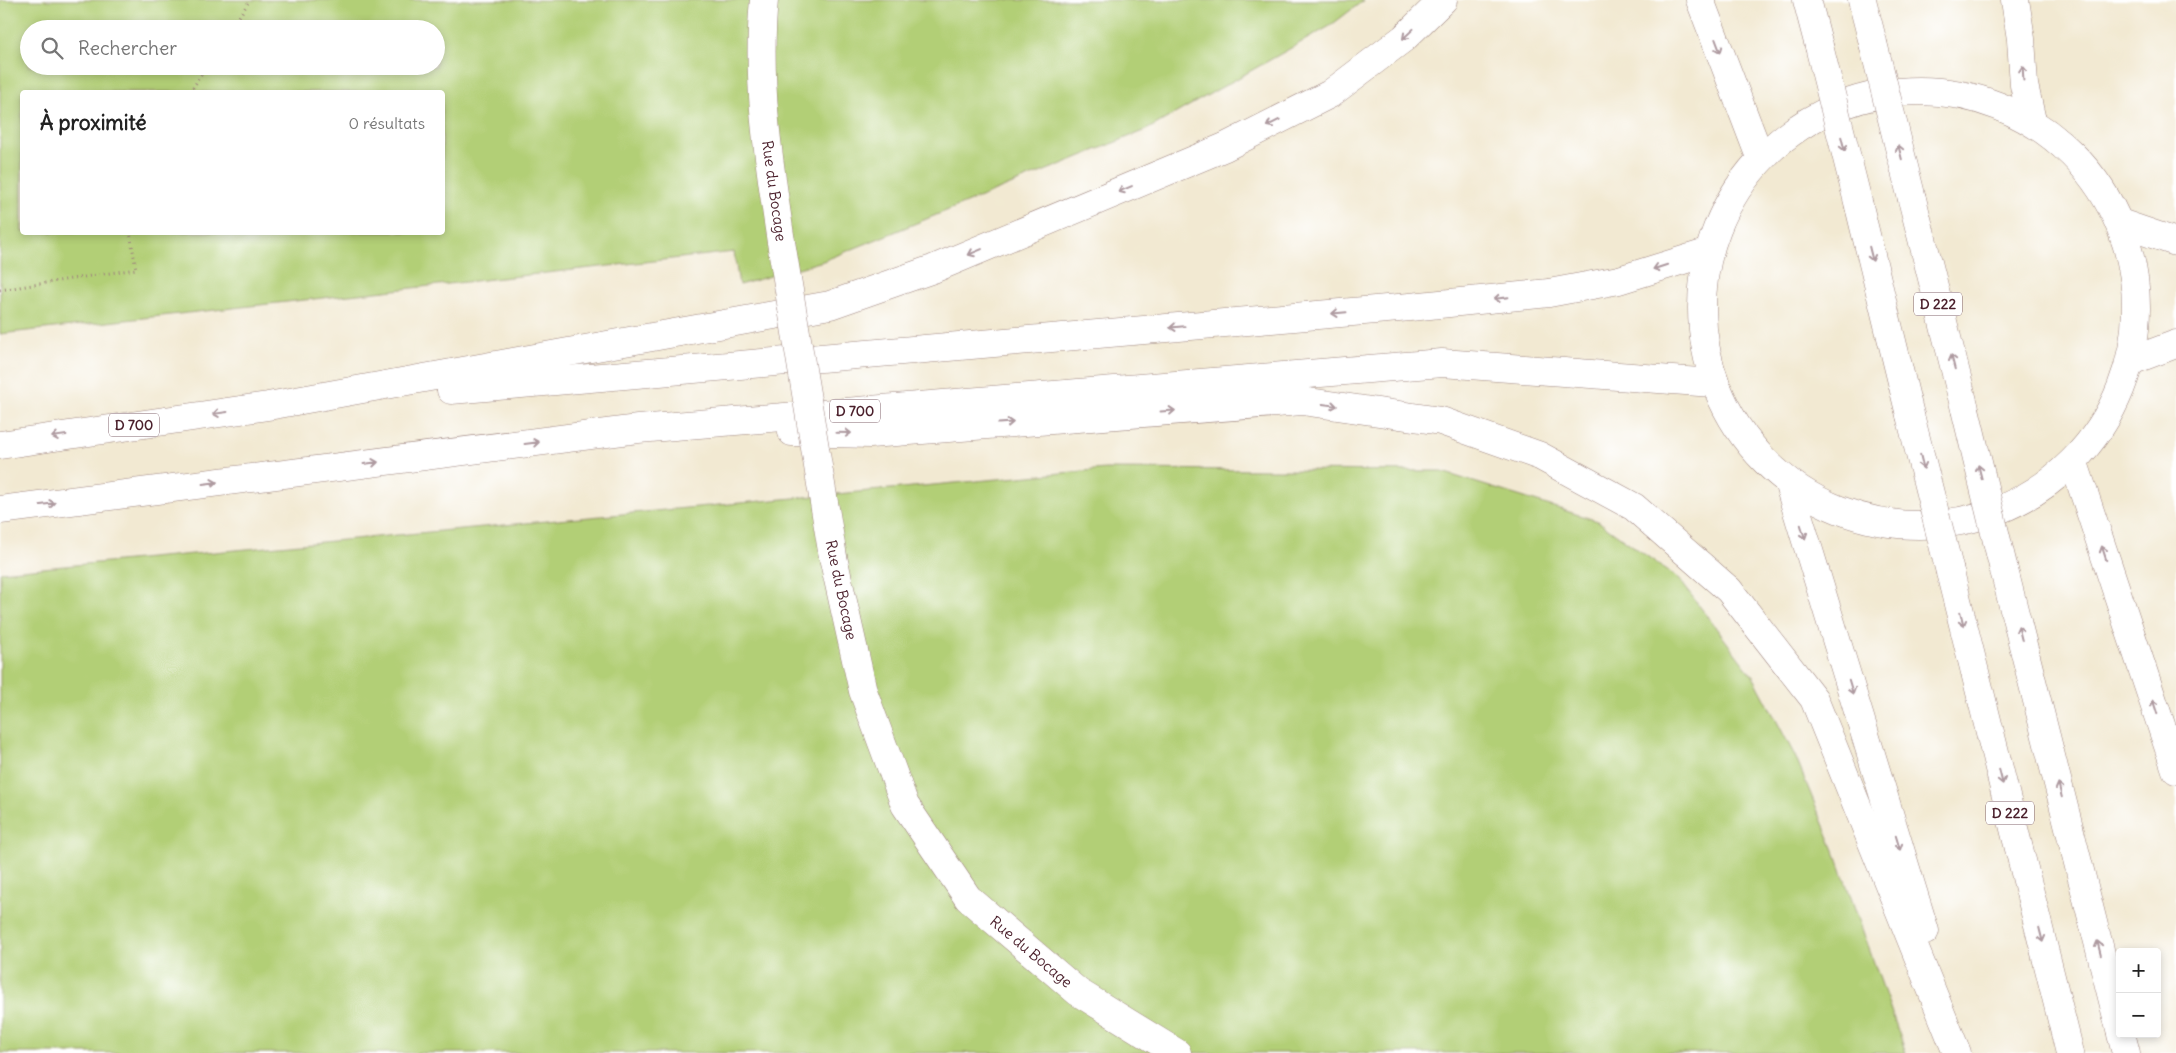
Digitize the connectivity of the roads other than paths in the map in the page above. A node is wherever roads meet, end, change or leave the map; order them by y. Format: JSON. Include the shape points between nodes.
{"nodes":[{"id":1,"x":764,"y":0,"type":"edge"},
{"id":2,"x":1443,"y":0,"type":"edge"},
{"id":3,"x":1700,"y":0,"type":"edge"},
{"id":4,"x":1807,"y":0,"type":"edge"},
{"id":5,"x":1862,"y":0,"type":"edge"},
{"id":6,"x":2015,"y":0,"type":"edge"},
{"id":7,"x":2032,"y":121,"type":"junction"},
{"id":8,"x":1760,"y":157,"type":"junction"},
{"id":9,"x":2120,"y":223,"type":"junction"},
{"id":10,"x":2176,"y":242,"type":"edge"},
{"id":11,"x":1706,"y":253,"type":"junction"},
{"id":12,"x":2176,"y":344,"type":"edge"},
{"id":13,"x":2131,"y":360,"type":"junction"},
{"id":14,"x":1713,"y":383,"type":"junction"},
{"id":15,"x":268,"y":406,"type":"junction"},
{"id":16,"x":638,"y":429,"type":"junction"},
{"id":17,"x":0,"y":445,"type":"edge"},
{"id":18,"x":2074,"y":463,"type":"junction"},
{"id":19,"x":1789,"y":485,"type":"junction"},
{"id":20,"x":0,"y":510,"type":"edge"},
{"id":21,"x":2176,"y":770,"type":"edge"},
{"id":22,"x":2116,"y":1013,"type":"edge"},
{"id":23,"x":2122,"y":1038,"type":"edge"},
{"id":24,"x":1176,"y":1053,"type":"edge"},
{"id":25,"x":1957,"y":1053,"type":"edge"},
{"id":26,"x":1962,"y":1053,"type":"edge"},
{"id":27,"x":2070,"y":1053,"type":"edge"},
{"id":28,"x":2126,"y":1053,"type":"edge"}],
"edges":[{"from":1,"to":24,"type":"main road","name":"Rue du Bocage","bridge":true,"via":[[760,40],[766,143],[833,557],[863,691],[906,805],[968,898],[1078,992]]},
{"from":2,"to":15,"type":"main road","one_way":true,"via":[[1404,38],[1330,94],[1233,143],[933,269],[830,305]]},
{"from":3,"to":8,"type":"main road","one_way":true},
{"from":4,"to":27,"type":"main road","number":"D 222","one_way":true,"bridge":true},
{"from":22,"to":5,"type":"main road","number":"D 222","one_way":true,"bridge":true},
{"from":7,"to":6,"type":"main road","one_way":true,"via":[[2024,85]]},
{"from":7,"to":8,"type":"main road","via":[[1945,91],[1865,95],[1796,126]]},
{"from":7,"to":9,"type":"main road","via":[[2070,150]]},
{"from":8,"to":11,"type":"main road"},
{"from":9,"to":10,"type":"main road"},
{"from":9,"to":13,"type":"main road","via":[[2136,284]]},
{"from":11,"to":14,"type":"main road","via":[[1700,328]]},
{"from":11,"to":15,"type":"main road","number":"D 700","one_way":true,"via":[[1619,280],[1549,293],[1410,308]]},
{"from":12,"to":13,"type":"main road"},
{"from":13,"to":18,"type":"main road","via":[[2117,400]]},
{"from":14,"to":16,"type":"main road","number":"D 700","via":[[1442,363]]},
{"from":14,"to":19,"type":"main road","via":[[1744,441]]},
{"from":15,"to":17,"type":"main road","number":"D 700","one_way":true},
{"from":20,"to":16,"type":"main road","number":"D 700","one_way":true},
{"from":16,"to":25,"type":"main road","one_way":true,"via":[[870,434],[1302,401],[1441,421],[1540,456],[1634,507],[1729,590],[1814,699]]},
{"from":18,"to":19,"type":"main road","via":[[2031,497],[1960,524],[1857,519]]},
{"from":21,"to":18,"type":"main road","one_way":true},
{"from":19,"to":26,"type":"main road","one_way":true},
{"from":23,"to":28,"type":"main road"}]}
